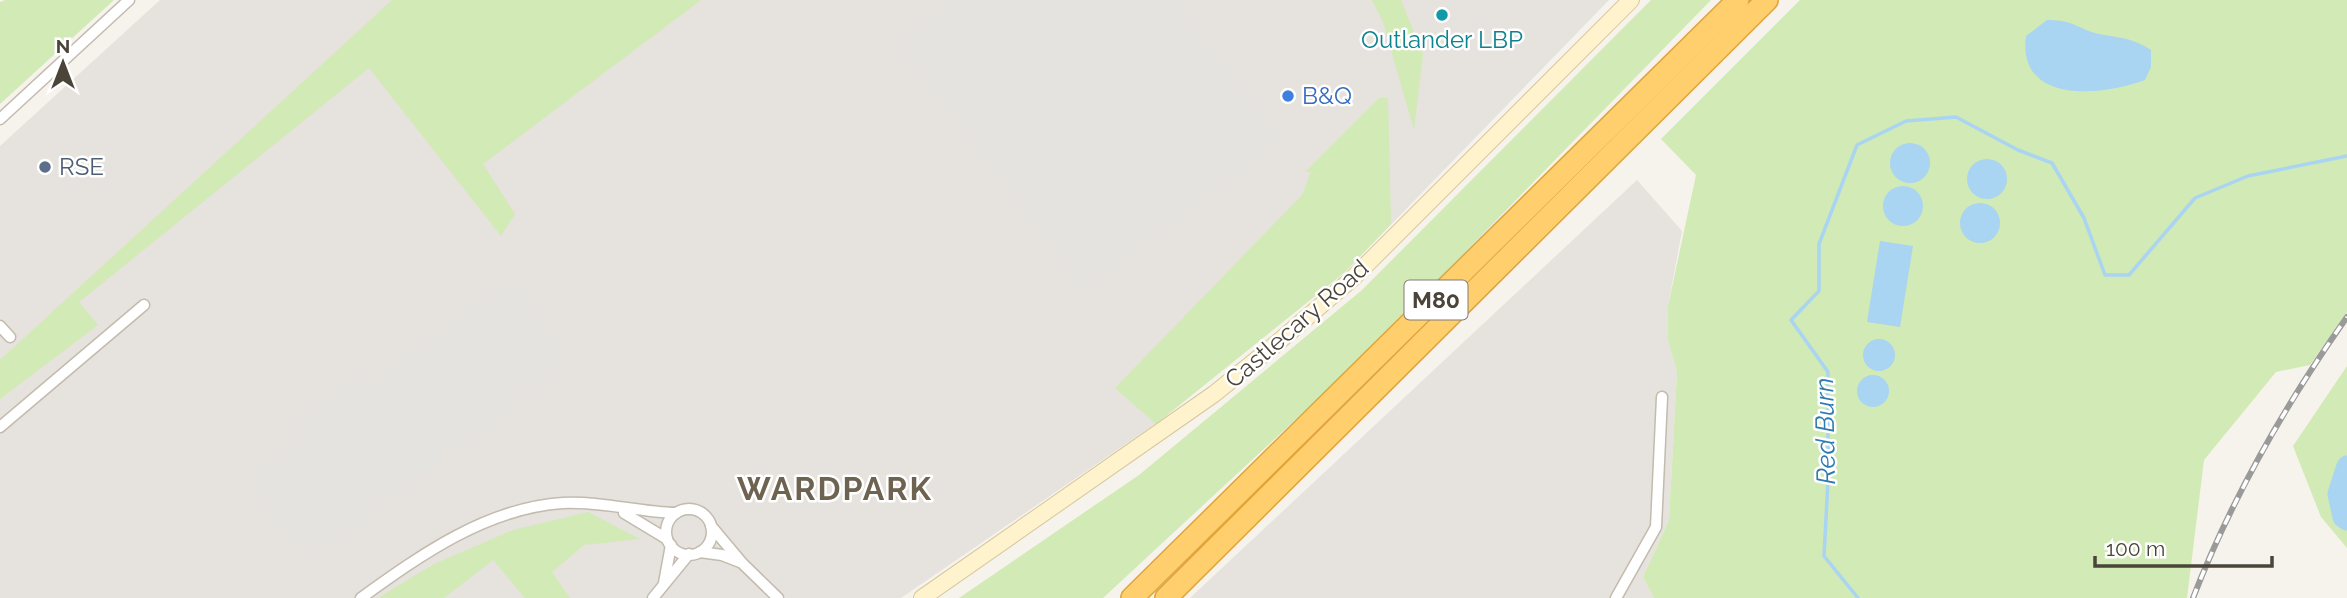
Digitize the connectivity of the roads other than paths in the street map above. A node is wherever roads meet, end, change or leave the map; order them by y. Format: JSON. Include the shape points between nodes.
{"nodes":[{"id":1,"x":129,"y":0,"type":"edge"},
{"id":2,"x":1631,"y":0,"type":"edge"},
{"id":3,"x":1738,"y":0,"type":"edge"},
{"id":4,"x":1767,"y":0,"type":"edge"},
{"id":5,"x":0,"y":119,"type":"edge"},
{"id":6,"x":144,"y":305,"type":"dead end"},
{"id":7,"x":0,"y":326,"type":"edge"},
{"id":8,"x":10,"y":337,"type":"dead end"},
{"id":9,"x":1662,"y":397,"type":"dead end"},
{"id":10,"x":0,"y":427,"type":"edge"},
{"id":11,"x":605,"y":506,"type":"junction"},
{"id":12,"x":676,"y":513,"type":"junction"},
{"id":13,"x":711,"y":526,"type":"junction"},
{"id":14,"x":669,"y":542,"type":"junction"},
{"id":15,"x":694,"y":553,"type":"junction"},
{"id":16,"x":742,"y":563,"type":"junction"},
{"id":17,"x":662,"y":589,"type":"junction"},
{"id":18,"x":777,"y":597,"type":"edge"},
{"id":19,"x":360,"y":598,"type":"edge"},
{"id":20,"x":653,"y":598,"type":"edge"},
{"id":21,"x":922,"y":598,"type":"edge"},
{"id":22,"x":1132,"y":598,"type":"edge"},
{"id":23,"x":1166,"y":598,"type":"edge"},
{"id":24,"x":1616,"y":598,"type":"edge"}],
"edges":[{"from":1,"to":5,"type":"street"},
{"from":2,"to":21,"type":"main road","name":"Castlecary Road","via":[[1353,278],[1277,343],[1214,394]]},
{"from":3,"to":22,"type":"highway","number":"M80"},
{"from":4,"to":23,"type":"highway","number":"M80"},
{"from":6,"to":10,"type":"street"},
{"from":7,"to":8,"type":"street"},
{"from":9,"to":24,"type":"street","via":[[1656,527]]},
{"from":11,"to":12,"type":"street"},
{"from":11,"to":14,"type":"street","via":[[631,515]]},
{"from":11,"to":19,"type":"street","via":[[562,503],[477,525],[418,557]]},
{"from":12,"to":13,"type":"street","via":[[697,510]]},
{"from":12,"to":14,"type":"street","via":[[667,527]]},
{"from":13,"to":15,"type":"street","via":[[710,540]]},
{"from":13,"to":16,"type":"street"},
{"from":14,"to":15,"type":"street"},
{"from":14,"to":17,"type":"street"},
{"from":15,"to":16,"type":"street","via":[[722,555]]},
{"from":15,"to":17,"type":"street"},
{"from":16,"to":18,"type":"street"},
{"from":17,"to":20,"type":"street"}]}
